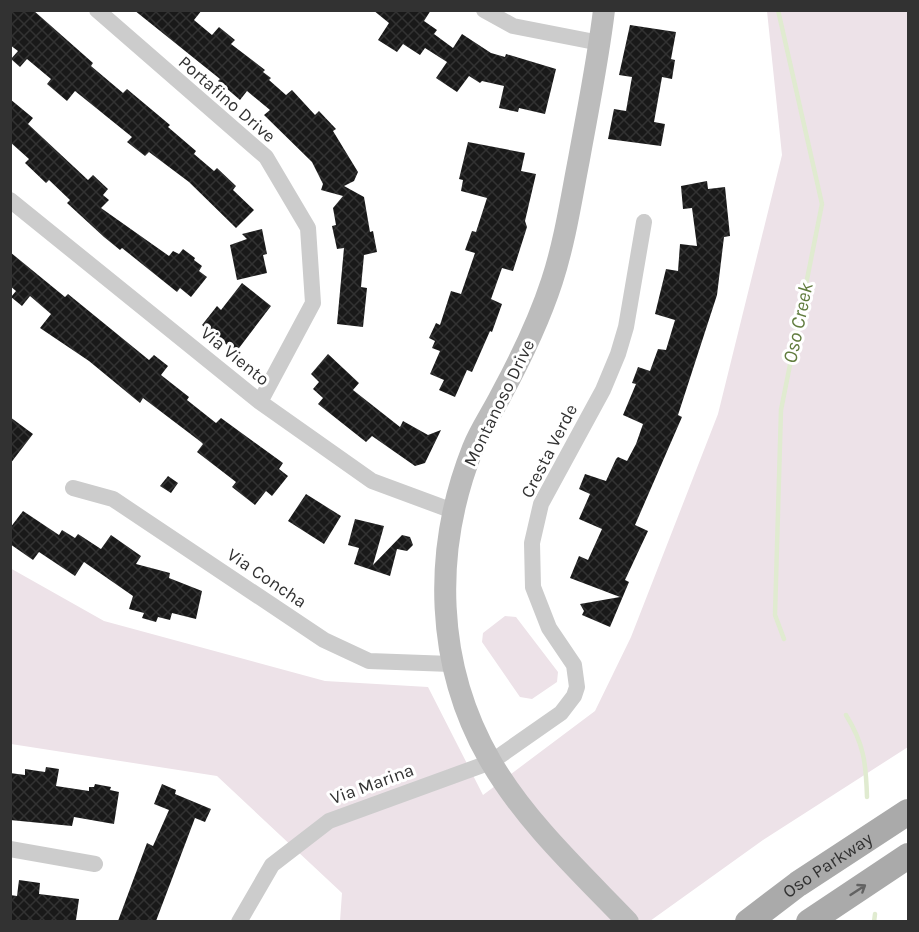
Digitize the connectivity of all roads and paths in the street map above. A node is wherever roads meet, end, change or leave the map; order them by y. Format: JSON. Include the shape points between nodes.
{"nodes":[{"id":1,"x":97,"y":10,"type":"edge"},
{"id":2,"x":484,"y":10,"type":"edge"},
{"id":3,"x":604,"y":10,"type":"edge"},
{"id":4,"x":600,"y":43,"type":"junction"},
{"id":5,"x":10,"y":200,"type":"edge"},
{"id":6,"x":644,"y":222,"type":"dead end"},
{"id":7,"x":260,"y":402,"type":"junction"},
{"id":8,"x":73,"y":488,"type":"dead end"},
{"id":9,"x":453,"y":511,"type":"junction"},
{"id":10,"x":451,"y":664,"type":"junction"},
{"id":11,"x":491,"y":762,"type":"junction"},
{"id":12,"x":909,"y":812,"type":"edge"},
{"id":13,"x":10,"y":849,"type":"edge"},
{"id":14,"x":909,"y":856,"type":"edge"},
{"id":15,"x":95,"y":864,"type":"dead end"},
{"id":16,"x":239,"y":921,"type":"edge"},
{"id":17,"x":628,"y":921,"type":"edge"},
{"id":18,"x":748,"y":921,"type":"edge"},
{"id":19,"x":809,"y":921,"type":"edge"}],
"edges":[{"from":1,"to":7,"type":"street","name":"Portafino Drive","via":[[266,157],[308,228],[313,303]]},
{"from":2,"to":4,"type":"street","via":[[513,26]]},
{"from":3,"to":4,"type":"street","name":"Montanoso Drive"},
{"from":4,"to":9,"type":"street","name":"Montanoso Drive","via":[[565,234],[552,280],[530,340],[473,448]]},
{"from":5,"to":7,"type":"street","name":"Via Viento"},
{"from":6,"to":11,"type":"street","name":"Cresta Verde","via":[[639,264],[618,354],[603,390],[541,504],[532,543],[533,587],[558,645],[574,665],[577,687],[561,713]]},
{"from":7,"to":9,"type":"street","name":"Via Viento","via":[[372,481]]},
{"from":8,"to":10,"type":"street","name":"Via Concha","via":[[113,499],[324,640],[369,661]]},
{"from":9,"to":10,"type":"street","name":"Montanoso Drive","via":[[443,601]]},
{"from":10,"to":11,"type":"street","name":"Montanoso Drive"},
{"from":11,"to":16,"type":"street","name":"Via Marina","via":[[328,821],[272,865]]},
{"from":11,"to":17,"type":"street","name":"Montanoso Drive","via":[[554,844]]},
{"from":12,"to":18,"type":"main road","name":"Oso Parkway"},
{"from":13,"to":15,"type":"street"},
{"from":19,"to":14,"type":"main road","name":"Oso Parkway","one_way":true}]}
